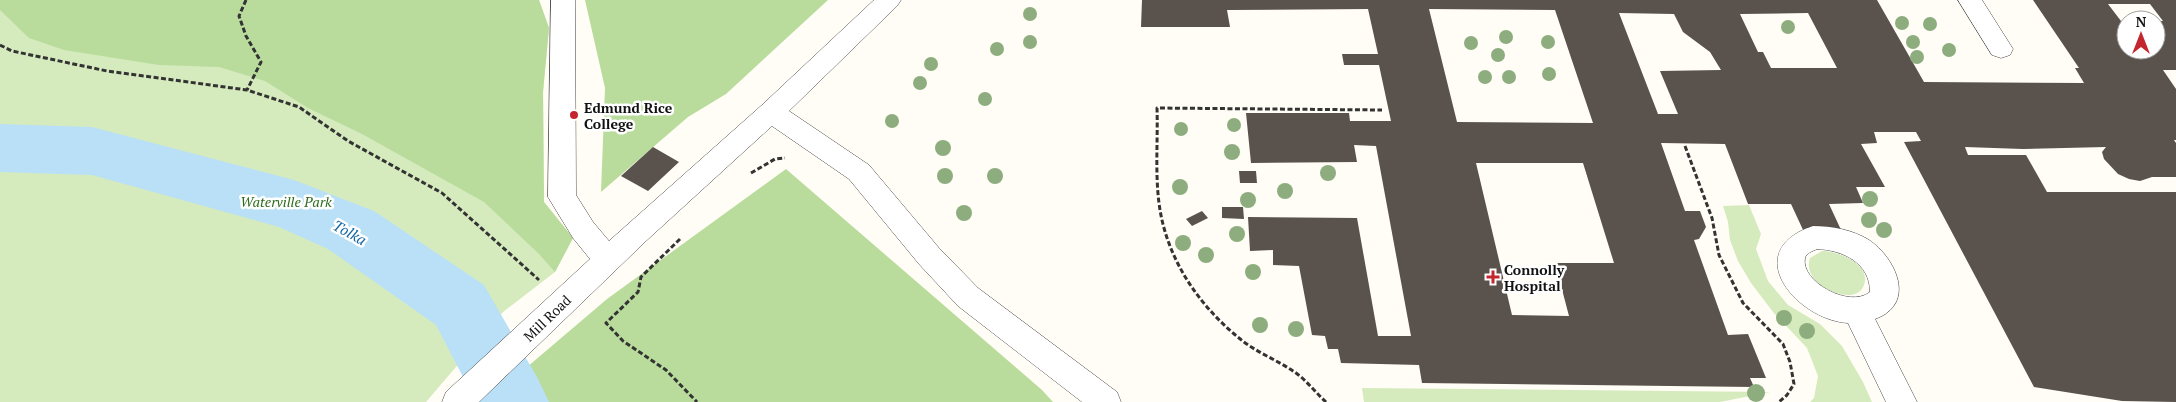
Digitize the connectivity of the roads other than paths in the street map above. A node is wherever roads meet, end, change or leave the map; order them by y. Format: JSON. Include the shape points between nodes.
{"nodes":[{"id":1,"x":564,"y":0,"type":"edge"},
{"id":2,"x":889,"y":0,"type":"edge"},
{"id":3,"x":1970,"y":0,"type":"edge"},
{"id":4,"x":2001,"y":49,"type":"dead end"},
{"id":5,"x":771,"y":112,"type":"junction"},
{"id":6,"x":608,"y":260,"type":"junction"},
{"id":7,"x":1858,"y":312,"type":"dead end"},
{"id":8,"x":457,"y":402,"type":"edge"},
{"id":9,"x":1106,"y":402,"type":"edge"},
{"id":10,"x":1902,"y":402,"type":"edge"}],
"edges":[{"from":1,"to":6,"type":"street","via":[[562,197]]},
{"from":2,"to":5,"type":"street","name":"Mill Road"},
{"from":3,"to":4,"type":"street"},
{"from":5,"to":6,"type":"street","name":"Mill Road"},
{"from":5,"to":9,"type":"street","via":[[859,172],[929,256],[968,296]]},
{"from":6,"to":8,"type":"street","name":"Mill Road"},
{"from":7,"to":10,"type":"street"}]}
